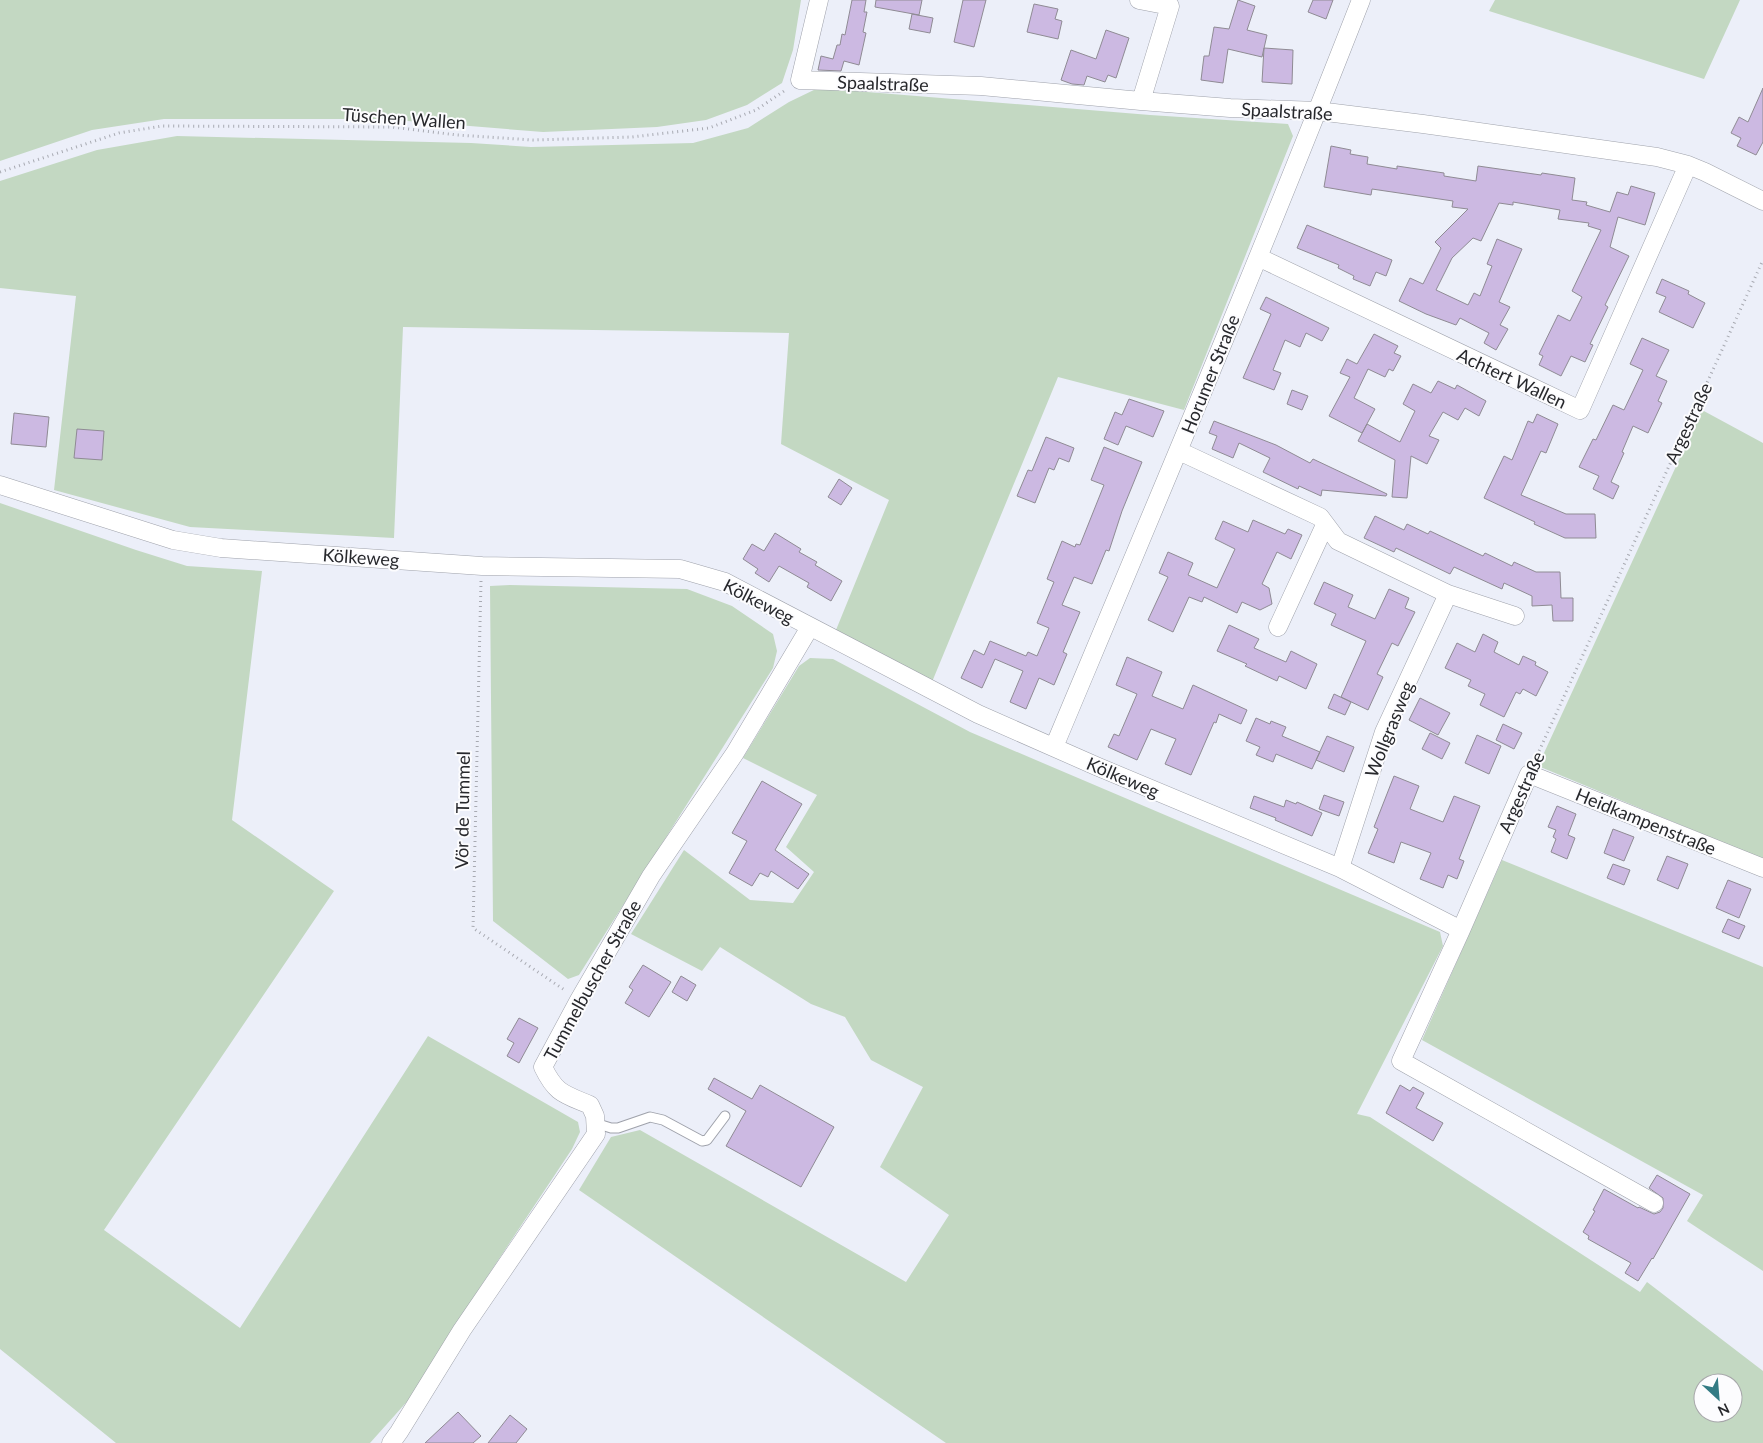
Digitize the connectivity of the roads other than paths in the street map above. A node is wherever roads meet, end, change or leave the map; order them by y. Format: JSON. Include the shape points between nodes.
{"nodes":[{"id":1,"x":819,"y":0,"type":"edge"},
{"id":2,"x":1139,"y":0,"type":"edge"},
{"id":3,"x":1361,"y":0,"type":"edge"},
{"id":4,"x":1142,"y":101,"type":"junction"},
{"id":5,"x":1318,"y":111,"type":"junction"},
{"id":6,"x":1688,"y":165,"type":"junction"},
{"id":7,"x":1763,"y":201,"type":"edge"},
{"id":8,"x":1258,"y":257,"type":"junction"},
{"id":9,"x":1178,"y":451,"type":"junction"},
{"id":10,"x":0,"y":485,"type":"edge"},
{"id":11,"x":1325,"y":525,"type":"junction"},
{"id":12,"x":1448,"y":594,"type":"junction"},
{"id":13,"x":1515,"y":616,"type":"dead end"},
{"id":14,"x":810,"y":627,"type":"junction"},
{"id":15,"x":1278,"y":627,"type":"dead end"},
{"id":16,"x":1054,"y":747,"type":"junction"},
{"id":17,"x":1529,"y":774,"type":"joint"},
{"id":18,"x":1340,"y":868,"type":"junction"},
{"id":19,"x":1763,"y":868,"type":"edge"},
{"id":20,"x":1461,"y":930,"type":"junction"},
{"id":21,"x":725,"y":1116,"type":"dead end"},
{"id":22,"x":596,"y":1123,"type":"junction"},
{"id":23,"x":1654,"y":1203,"type":"dead end"},
{"id":24,"x":391,"y":1443,"type":"edge"}],
"edges":[{"from":1,"to":4,"type":"street","name":"Spaalstraße","via":[[800,80],[981,86]]},
{"from":2,"to":4,"type":"street","via":[[1170,6]]},
{"from":3,"to":5,"type":"street","name":"Horumer Straße"},
{"from":4,"to":5,"type":"street","name":"Spaalstraße"},
{"from":5,"to":6,"type":"street","name":"Spaalstraße","via":[[1658,157]]},
{"from":5,"to":8,"type":"street","name":"Horumer Straße"},
{"from":6,"to":7,"type":"street","name":"Spaalstraße"},
{"from":6,"to":8,"type":"street","name":"Achtert Wallen","via":[[1580,410]]},
{"from":8,"to":9,"type":"street","name":"Horumer Straße"},
{"from":9,"to":11,"type":"street","via":[[1320,517]]},
{"from":9,"to":16,"type":"street","name":"Horumer Straße"},
{"from":10,"to":14,"type":"street","name":"Kölkeweg","via":[[173,540],[221,548],[482,566],[680,568],[725,582]]},
{"from":11,"to":12,"type":"street","via":[[1338,541]]},
{"from":11,"to":15,"type":"street"},
{"from":12,"to":13,"type":"street"},
{"from":12,"to":18,"type":"street","name":"Wollgrasweg","via":[[1384,732]]},
{"from":14,"to":16,"type":"street","name":"Kölkeweg","via":[[978,714]]},
{"from":14,"to":22,"type":"street","name":"Tummelbuscher Straße","via":[[735,753],[651,876],[543,1067],[558,1091],[590,1105]]},
{"from":16,"to":18,"type":"street","name":"Kölkeweg"},
{"from":17,"to":19,"type":"street","name":"Heidkampenstraße"},
{"from":17,"to":20,"type":"street","name":"Argestraße"},
{"from":18,"to":20,"type":"street","name":"Kölkeweg"},
{"from":20,"to":23,"type":"street","name":"Argestraße","via":[[1401,1061]]},
{"from":21,"to":22,"type":"lane","via":[[707,1140],[702,1141],[663,1120],[650,1117],[618,1128]]},
{"from":22,"to":24,"type":"street","via":[[596,1134],[462,1330]]}]}
